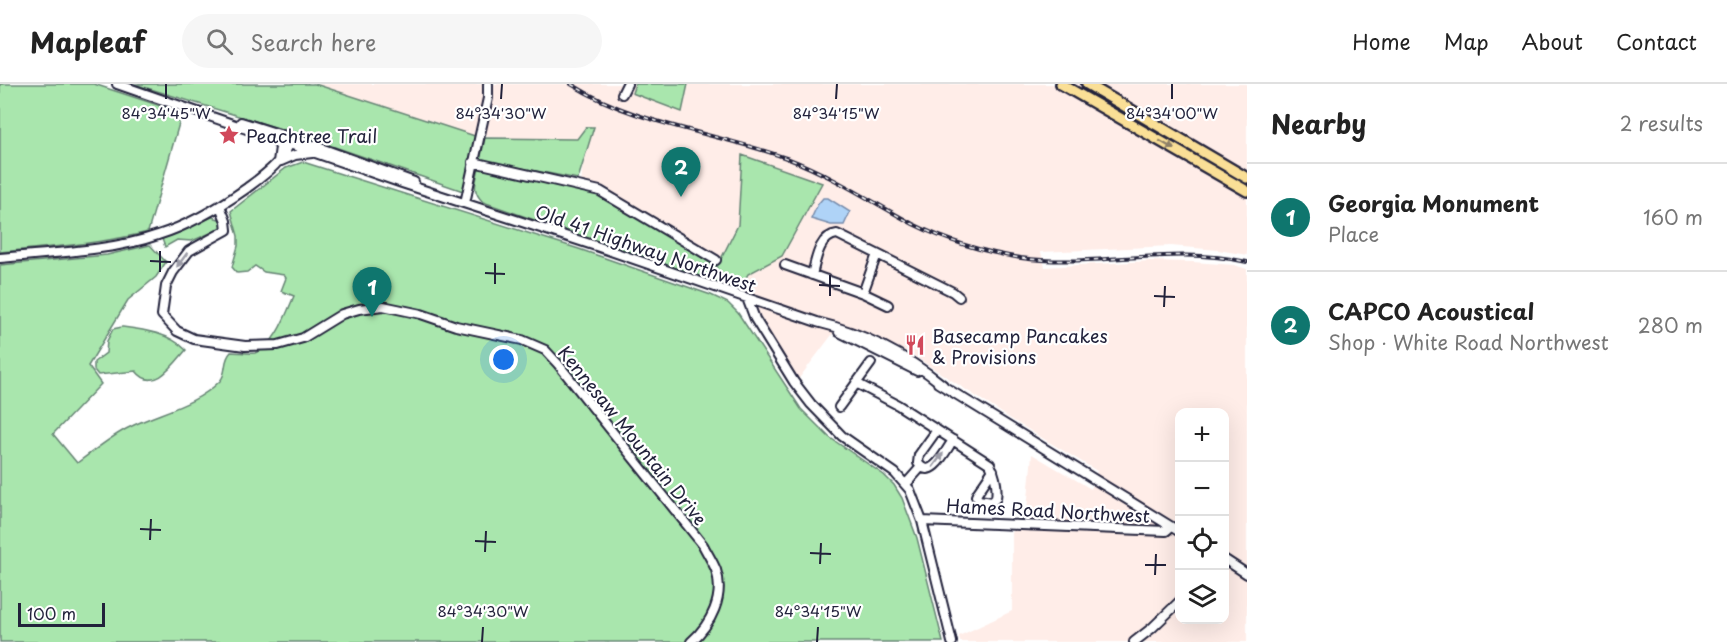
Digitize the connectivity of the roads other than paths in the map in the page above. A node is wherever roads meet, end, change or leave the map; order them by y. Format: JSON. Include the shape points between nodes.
{"nodes":[{"id":1,"x":117,"y":84,"type":"edge"},
{"id":2,"x":488,"y":84,"type":"edge"},
{"id":3,"x":627,"y":84,"type":"edge"},
{"id":4,"x":1061,"y":84,"type":"edge"},
{"id":5,"x":1088,"y":84,"type":"edge"},
{"id":6,"x":622,"y":94,"type":"dead end"},
{"id":7,"x":190,"y":108,"type":"junction"},
{"id":8,"x":274,"y":139,"type":"junction"},
{"id":9,"x":291,"y":141,"type":"junction"},
{"id":10,"x":318,"y":153,"type":"junction"},
{"id":11,"x":473,"y":162,"type":"junction"},
{"id":12,"x":278,"y":163,"type":"junction"},
{"id":13,"x":1247,"y":178,"type":"edge"},
{"id":14,"x":1247,"y":191,"type":"edge"},
{"id":15,"x":465,"y":203,"type":"junction"},
{"id":16,"x":220,"y":206,"type":"junction"},
{"id":17,"x":877,"y":254,"type":"junction"},
{"id":18,"x":0,"y":258,"type":"edge"},
{"id":19,"x":716,"y":260,"type":"dead end"},
{"id":20,"x":785,"y":265,"type":"dead end"},
{"id":21,"x":812,"y":275,"type":"junction"},
{"id":22,"x":863,"y":293,"type":"junction"},
{"id":23,"x":959,"y":297,"type":"dead end"},
{"id":24,"x":747,"y":298,"type":"junction"},
{"id":25,"x":888,"y":304,"type":"dead end"},
{"id":26,"x":872,"y":363,"type":"dead end"},
{"id":27,"x":856,"y":383,"type":"junction"},
{"id":28,"x":839,"y":406,"type":"dead end"},
{"id":29,"x":937,"y":429,"type":"junction"},
{"id":30,"x":953,"y":440,"type":"junction"},
{"id":31,"x":921,"y":467,"type":"junction"},
{"id":32,"x":993,"y":470,"type":"dead end"},
{"id":33,"x":906,"y":484,"type":"junction"},
{"id":34,"x":922,"y":520,"type":"junction"},
{"id":35,"x":1172,"y":526,"type":"junction"},
{"id":36,"x":1175,"y":529,"type":"edge"},
{"id":37,"x":1229,"y":563,"type":"edge"},
{"id":38,"x":1247,"y":574,"type":"edge"},
{"id":39,"x":1175,"y":605,"type":"edge"},
{"id":40,"x":691,"y":642,"type":"edge"},
{"id":41,"x":952,"y":642,"type":"edge"},
{"id":42,"x":1134,"y":642,"type":"edge"}],
"edges":[{"from":1,"to":7,"type":"street","name":"Old 41 Highway Northwest"},
{"from":2,"to":11,"type":"street"},
{"from":3,"to":6,"type":"street"},
{"from":4,"to":14,"type":"main road","one_way":true},
{"from":5,"to":13,"type":"main road"},
{"from":7,"to":8,"type":"street","name":"Old 41 Highway Northwest"},
{"from":7,"to":9,"type":"street","name":"Old 41 Highway Northwest"},
{"from":8,"to":9,"type":"street","name":"Old 41 Highway Northwest"},
{"from":8,"to":12,"type":"street","via":[[279,146]]},
{"from":9,"to":10,"type":"street","name":"Old 41 Highway Northwest"},
{"from":9,"to":12,"type":"street"},
{"from":9,"to":15,"type":"street","name":"Old 41 Highway Northwest","via":[[404,178]]},
{"from":10,"to":12,"type":"street","via":[[298,154]]},
{"from":10,"to":15,"type":"street","name":"Old 41 Highway Northwest"},
{"from":11,"to":15,"type":"street"},
{"from":11,"to":19,"type":"street","via":[[600,191]]},
{"from":12,"to":16,"type":"street"},
{"from":15,"to":24,"type":"street","name":"Old 41 Highway Northwest"},
{"from":16,"to":18,"type":"street","via":[[174,230],[140,241]]},
{"from":16,"to":40,"type":"street","name":"Kennesaw Mountain Drive","one_way":true,"via":[[227,228],[223,234],[189,251],[166,286],[161,308],[170,325],[194,339],[266,347],[303,338],[342,314],[383,306],[522,340],[545,350],[703,545],[716,570],[717,602],[711,619]]},
{"from":17,"to":21,"type":"street","via":[[841,235],[829,236]]},
{"from":17,"to":22,"type":"street"},
{"from":17,"to":23,"type":"street"},
{"from":20,"to":21,"type":"street"},
{"from":21,"to":22,"type":"street"},
{"from":22,"to":25,"type":"street"},
{"from":24,"to":33,"type":"street","via":[[755,319],[811,404],[836,430],[885,464]]},
{"from":24,"to":35,"type":"street","name":"Old 41 Highway Northwest","via":[[848,331],[913,362],[943,385]]},
{"from":26,"to":27,"type":"street"},
{"from":27,"to":28,"type":"street"},
{"from":27,"to":29,"type":"street"},
{"from":29,"to":30,"type":"street"},
{"from":29,"to":31,"type":"street","via":[[919,455]]},
{"from":31,"to":30,"type":"street","one_way":true,"via":[[934,467]]},
{"from":30,"to":32,"type":"street","via":[[985,460]]},
{"from":31,"to":33,"type":"street"},
{"from":33,"to":34,"type":"street"},
{"from":34,"to":35,"type":"street","name":"Hames Road Northwest","via":[[1166,531]]},
{"from":34,"to":41,"type":"street"},
{"from":35,"to":36,"type":"street","name":"Old 41 Highway Northwest"},
{"from":37,"to":38,"type":"street"},
{"from":39,"to":42,"type":"street"}]}
